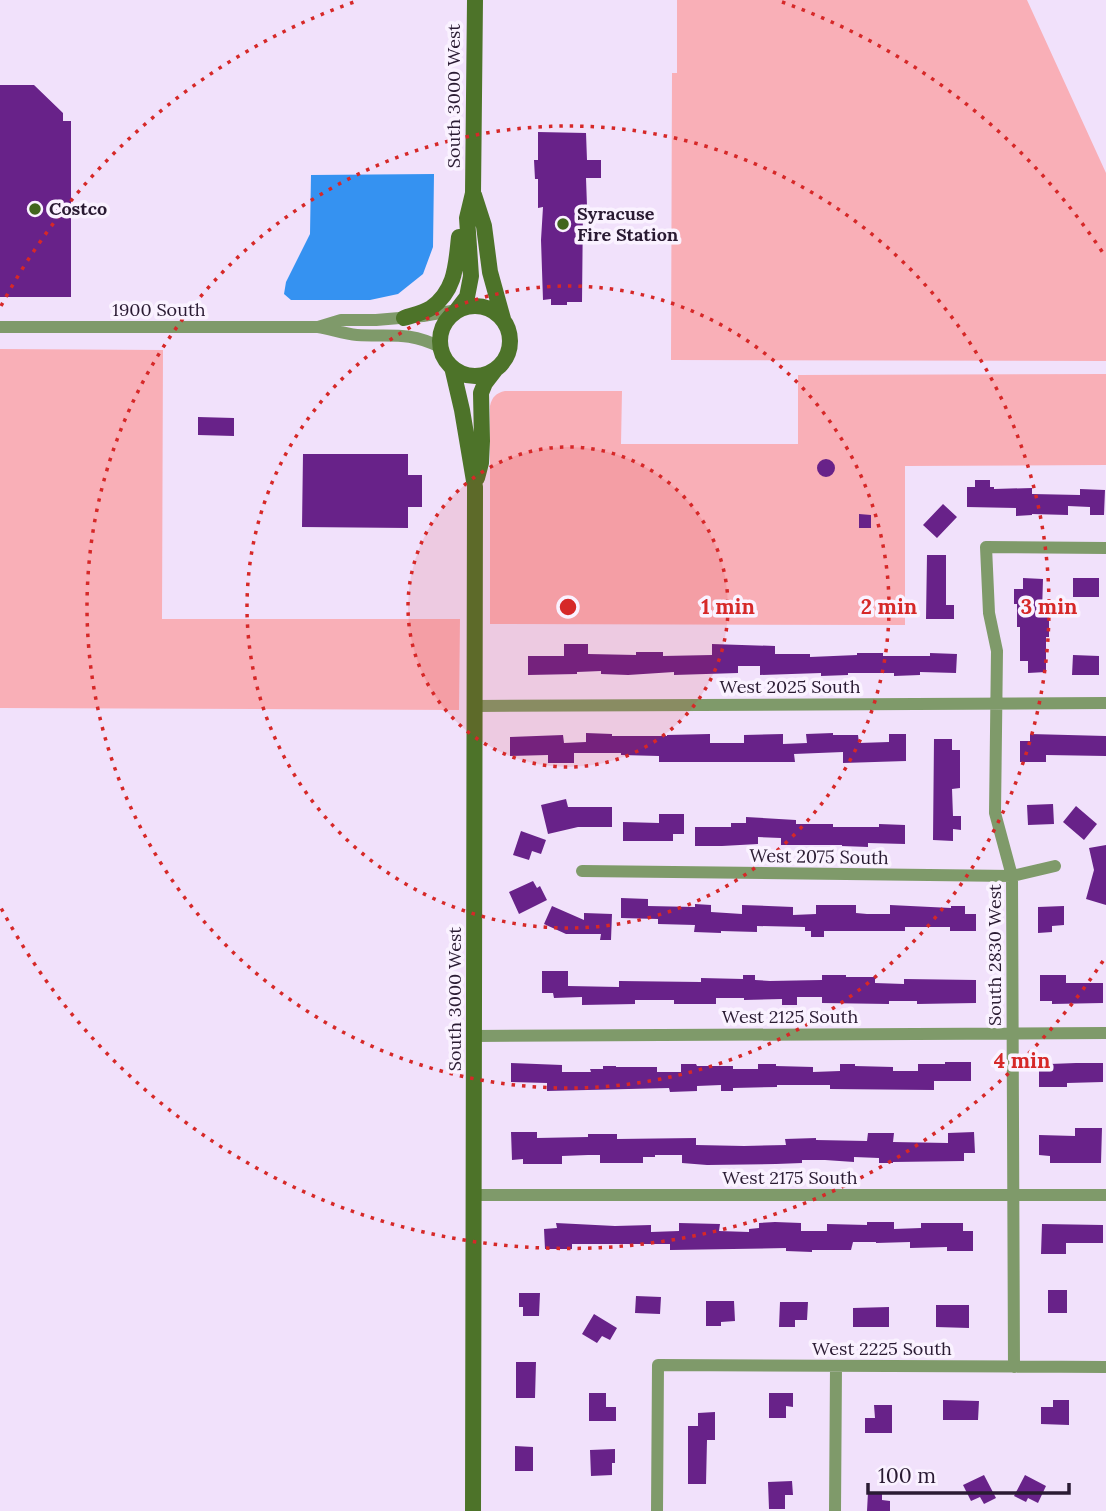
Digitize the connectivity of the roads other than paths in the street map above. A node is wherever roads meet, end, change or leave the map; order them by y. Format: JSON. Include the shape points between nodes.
{"nodes":[{"id":1,"x":474,"y":0,"type":"edge"},
{"id":2,"x":473,"y":192,"type":"junction"},
{"id":3,"x":467,"y":218,"type":"junction"},
{"id":4,"x":457,"y":310,"type":"junction"},
{"id":5,"x":404,"y":318,"type":"junction"},
{"id":6,"x":503,"y":319,"type":"junction"},
{"id":7,"x":0,"y":327,"type":"edge"},
{"id":8,"x":318,"y":327,"type":"junction"},
{"id":9,"x":440,"y":347,"type":"junction"},
{"id":10,"x":452,"y":367,"type":"junction"},
{"id":11,"x":495,"y":370,"type":"junction"},
{"id":12,"x":475,"y":487,"type":"junction"},
{"id":13,"x":1106,"y":548,"type":"edge"},
{"id":14,"x":996,"y":703,"type":"junction"},
{"id":15,"x":1106,"y":703,"type":"edge"},
{"id":16,"x":475,"y":706,"type":"junction"},
{"id":17,"x":1055,"y":866,"type":"dead end"},
{"id":18,"x":582,"y":871,"type":"dead end"},
{"id":19,"x":1012,"y":876,"type":"junction"},
{"id":20,"x":1106,"y":1033,"type":"edge"},
{"id":21,"x":1013,"y":1034,"type":"junction"},
{"id":22,"x":474,"y":1036,"type":"junction"},
{"id":23,"x":474,"y":1195,"type":"junction"},
{"id":24,"x":1013,"y":1195,"type":"junction"},
{"id":25,"x":1106,"y":1195,"type":"edge"},
{"id":26,"x":836,"y":1366,"type":"junction"},
{"id":27,"x":1014,"y":1367,"type":"junction"},
{"id":28,"x":1106,"y":1367,"type":"edge"},
{"id":29,"x":474,"y":1511,"type":"edge"},
{"id":30,"x":657,"y":1511,"type":"edge"},
{"id":31,"x":835,"y":1511,"type":"edge"}],
"edges":[{"from":1,"to":2,"type":"street","name":"South 3000 West"},
{"from":2,"to":3,"type":"street","name":"South 3000 West"},
{"from":2,"to":6,"type":"street","name":"South 3000 West"},
{"from":3,"to":4,"type":"street","name":"South 3000 West","via":[[471,276],[467,297]]},
{"from":3,"to":5,"type":"street","via":[[452,282],[430,309]]},
{"from":4,"to":5,"type":"street"},
{"from":4,"to":6,"type":"street","via":[[486,307]]},
{"from":4,"to":9,"type":"street","via":[[443,326]]},
{"from":5,"to":8,"type":"street","via":[[341,320]]},
{"from":6,"to":11,"type":"street","via":[[511,340]]},
{"from":7,"to":8,"type":"street","name":"1900 South"},
{"from":8,"to":9,"type":"street","via":[[355,335],[423,339]]},
{"from":9,"to":10,"type":"street"},
{"from":10,"to":11,"type":"street","via":[[473,376]]},
{"from":10,"to":12,"type":"street","name":"South 3000 West"},
{"from":11,"to":12,"type":"street","name":"South 3000 West","via":[[481,393],[481,463]]},
{"from":12,"to":16,"type":"street","name":"South 3000 West"},
{"from":13,"to":14,"type":"street","name":"South 2830 West","via":[[986,547],[989,613],[997,651]]},
{"from":14,"to":15,"type":"street","name":"West 2025 South"},
{"from":14,"to":16,"type":"street","name":"West 2025 South"},
{"from":14,"to":19,"type":"street","name":"South 2830 West","via":[[995,813]]},
{"from":16,"to":22,"type":"street","name":"South 3000 West"},
{"from":17,"to":19,"type":"street","name":"West 2075 South"},
{"from":18,"to":19,"type":"street","name":"West 2075 South"},
{"from":19,"to":21,"type":"street","name":"South 2830 West"},
{"from":20,"to":21,"type":"street","name":"West 2125 South"},
{"from":21,"to":22,"type":"street","name":"West 2125 South"},
{"from":21,"to":24,"type":"street","name":"South 2830 West"},
{"from":22,"to":23,"type":"street","name":"South 3000 West"},
{"from":23,"to":24,"type":"street","name":"West 2175 South"},
{"from":23,"to":29,"type":"street","name":"South 3000 West"},
{"from":24,"to":25,"type":"street","name":"West 2175 South"},
{"from":24,"to":27,"type":"street","name":"South 2830 West"},
{"from":26,"to":27,"type":"street","name":"West 2225 South"},
{"from":26,"to":30,"type":"street","name":"West 2225 South","via":[[658,1365]]},
{"from":26,"to":31,"type":"street"},
{"from":27,"to":28,"type":"street","name":"West 2225 South"}]}
